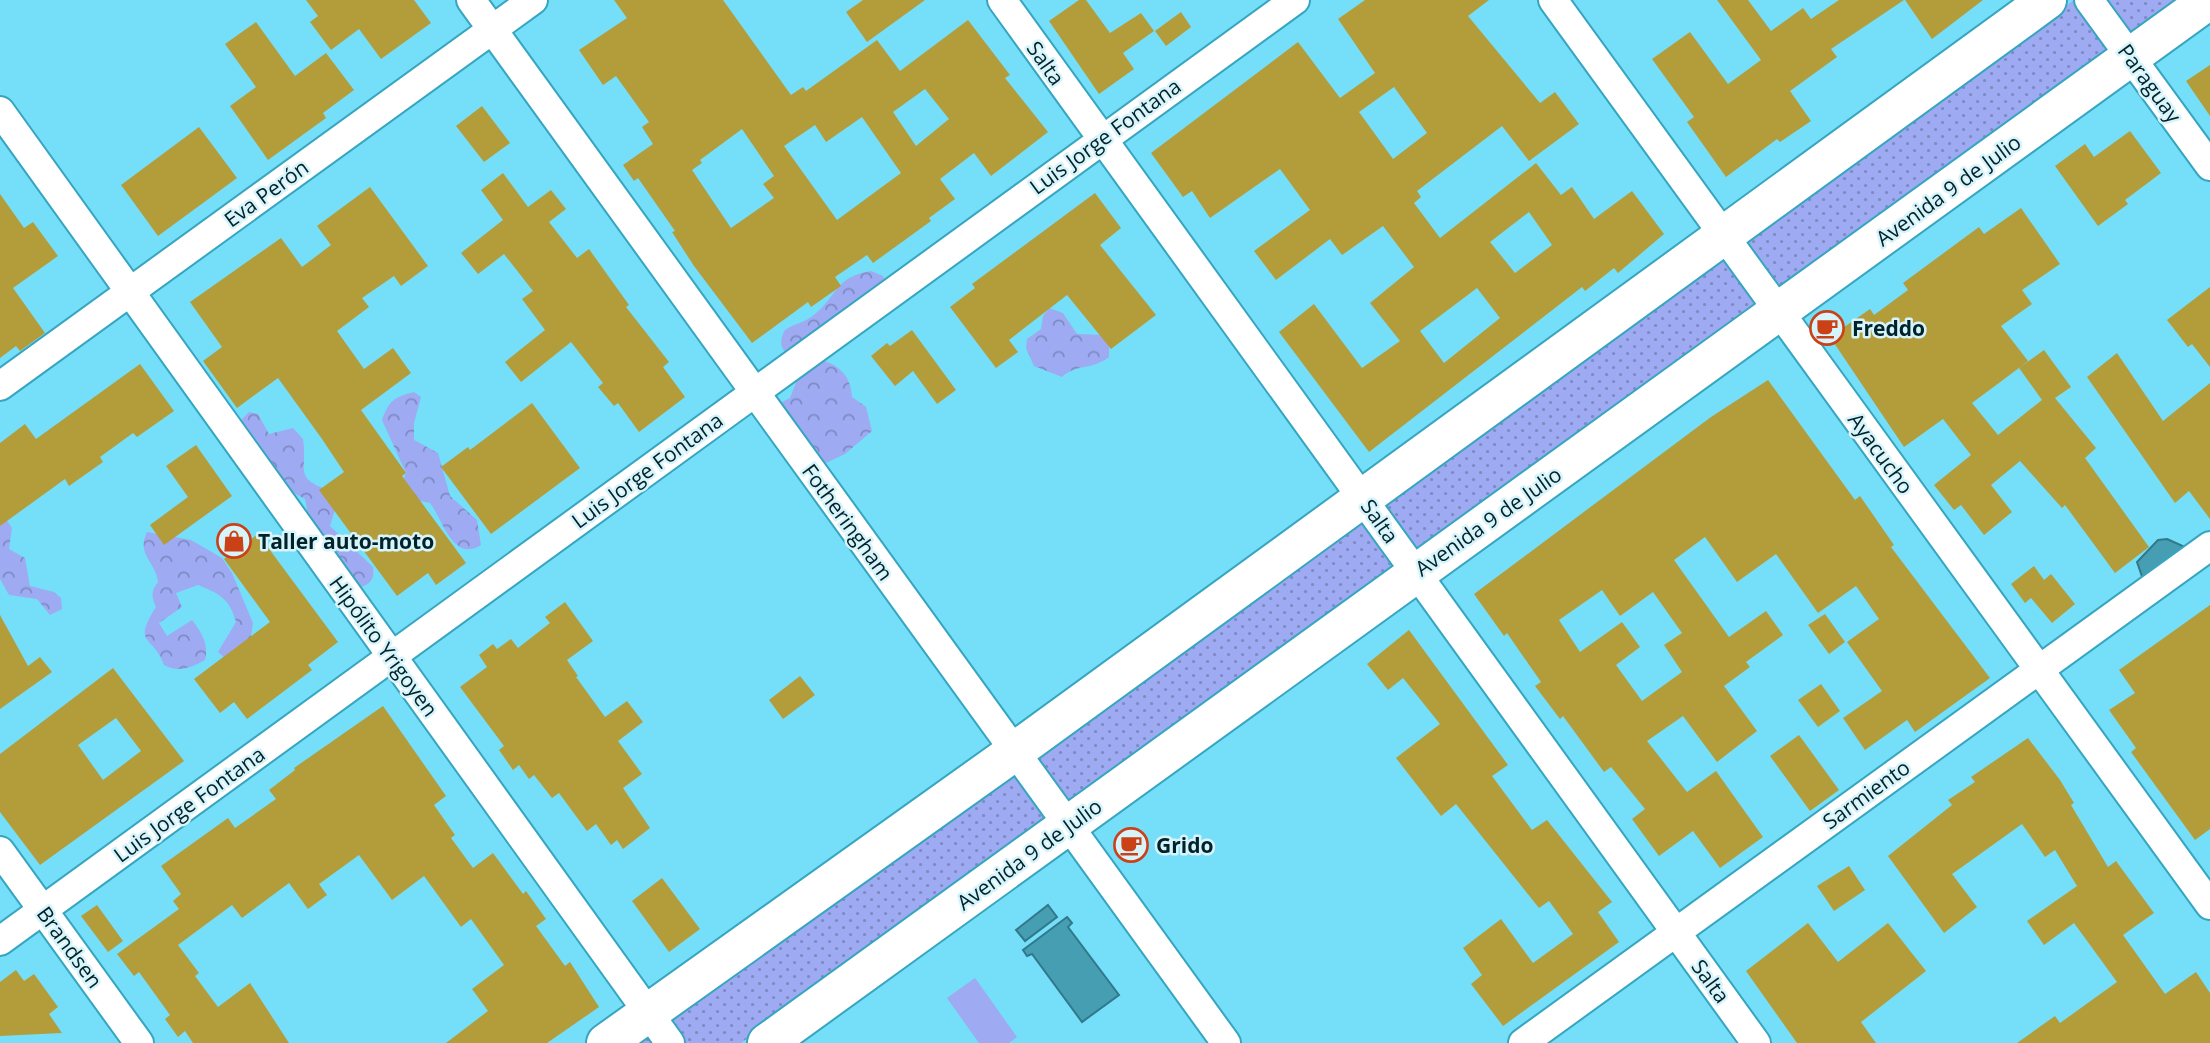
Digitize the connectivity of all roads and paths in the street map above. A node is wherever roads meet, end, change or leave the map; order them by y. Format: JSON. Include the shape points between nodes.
{"nodes":[{"id":1,"x":471,"y":0,"type":"edge"},
{"id":2,"x":533,"y":0,"type":"edge"},
{"id":3,"x":1002,"y":0,"type":"edge"},
{"id":4,"x":1295,"y":0,"type":"edge"},
{"id":5,"x":1553,"y":0,"type":"edge"},
{"id":6,"x":2046,"y":0,"type":"edge"},
{"id":7,"x":2089,"y":0,"type":"edge"},
{"id":8,"x":2209,"y":0,"type":"edge"},
{"id":9,"x":493,"y":30,"type":"junction"},
{"id":10,"x":2131,"y":57,"type":"junction"},
{"id":11,"x":0,"y":111,"type":"edge"},
{"id":12,"x":1101,"y":139,"type":"junction"},
{"id":13,"x":2210,"y":166,"type":"edge"},
{"id":14,"x":1726,"y":235,"type":"junction"},
{"id":15,"x":131,"y":290,"type":"junction"},
{"id":16,"x":1780,"y":313,"type":"junction"},
{"id":17,"x":0,"y":386,"type":"edge"},
{"id":18,"x":754,"y":393,"type":"junction"},
{"id":19,"x":1364,"y":497,"type":"junction"},
{"id":20,"x":2210,"y":546,"type":"edge"},
{"id":21,"x":1417,"y":571,"type":"junction"},
{"id":22,"x":391,"y":657,"type":"junction"},
{"id":23,"x":2039,"y":670,"type":"junction"},
{"id":24,"x":1014,"y":752,"type":"junction"},
{"id":25,"x":1069,"y":825,"type":"junction"},
{"id":26,"x":0,"y":851,"type":"edge"},
{"id":27,"x":2210,"y":905,"type":"edge"},
{"id":28,"x":43,"y":910,"type":"junction"},
{"id":29,"x":1675,"y":931,"type":"junction"},
{"id":30,"x":0,"y":941,"type":"edge"},
{"id":31,"x":650,"y":1011,"type":"junction"},
{"id":32,"x":139,"y":1043,"type":"edge"},
{"id":33,"x":606,"y":1043,"type":"edge"},
{"id":34,"x":670,"y":1043,"type":"edge"},
{"id":35,"x":767,"y":1043,"type":"edge"},
{"id":36,"x":1226,"y":1043,"type":"edge"},
{"id":37,"x":1523,"y":1043,"type":"edge"},
{"id":38,"x":1756,"y":1043,"type":"edge"}],
"edges":[{"from":1,"to":9,"type":"street","name":"Fotheringham"},
{"from":2,"to":9,"type":"street","name":"Eva Perón"},
{"from":3,"to":12,"type":"street","name":"Salta"},
{"from":4,"to":12,"type":"street","name":"Luis Jorge Fontana"},
{"from":5,"to":14,"type":"street","name":"Ayacucho"},
{"from":6,"to":14,"type":"main road"},
{"from":7,"to":10,"type":"street","name":"Paraguay"},
{"from":8,"to":10,"type":"main road","name":"Avenida 9 de Julio"},
{"from":9,"to":15,"type":"street","name":"Eva Perón"},
{"from":9,"to":18,"type":"street","name":"Fotheringham"},
{"from":10,"to":13,"type":"street","name":"Paraguay"},
{"from":10,"to":16,"type":"main road","name":"Avenida 9 de Julio"},
{"from":11,"to":15,"type":"street","name":"Hipólito Yrigoyen"},
{"from":12,"to":18,"type":"street","name":"Luis Jorge Fontana"},
{"from":12,"to":19,"type":"street","name":"Salta"},
{"from":14,"to":16,"type":"street","name":"Ayacucho"},
{"from":14,"to":19,"type":"main road"},
{"from":15,"to":17,"type":"street","name":"Eva Perón"},
{"from":15,"to":22,"type":"street","name":"Hipólito Yrigoyen"},
{"from":16,"to":21,"type":"main road","name":"Avenida 9 de Julio"},
{"from":16,"to":23,"type":"street","name":"Ayacucho"},
{"from":18,"to":22,"type":"street","name":"Luis Jorge Fontana"},
{"from":18,"to":24,"type":"street","name":"Fotheringham"},
{"from":19,"to":21,"type":"street","name":"Salta"},
{"from":19,"to":24,"type":"main road"},
{"from":20,"to":23,"type":"street","name":"Sarmiento"},
{"from":21,"to":25,"type":"main road","name":"Avenida 9 de Julio"},
{"from":21,"to":29,"type":"street","name":"Salta"},
{"from":22,"to":28,"type":"street","name":"Luis Jorge Fontana"},
{"from":22,"to":31,"type":"street","name":"Hipólito Yrigoyen"},
{"from":23,"to":27,"type":"street","name":"Ayacucho"},
{"from":23,"to":29,"type":"street","name":"Sarmiento"},
{"from":24,"to":25,"type":"street","name":"Fotheringham"},
{"from":24,"to":31,"type":"main road"},
{"from":25,"to":35,"type":"main road","name":"Avenida 9 de Julio"},
{"from":25,"to":36,"type":"street","name":"Fotheringham"},
{"from":26,"to":28,"type":"street","name":"Brandsen"},
{"from":28,"to":30,"type":"street","name":"Luis Jorge Fontana"},
{"from":28,"to":32,"type":"street","name":"Brandsen"},
{"from":29,"to":37,"type":"street","name":"Sarmiento"},
{"from":29,"to":38,"type":"street","name":"Salta"},
{"from":31,"to":33,"type":"main road"},
{"from":31,"to":34,"type":"street","name":"Hipólito Yrigoyen"}]}
